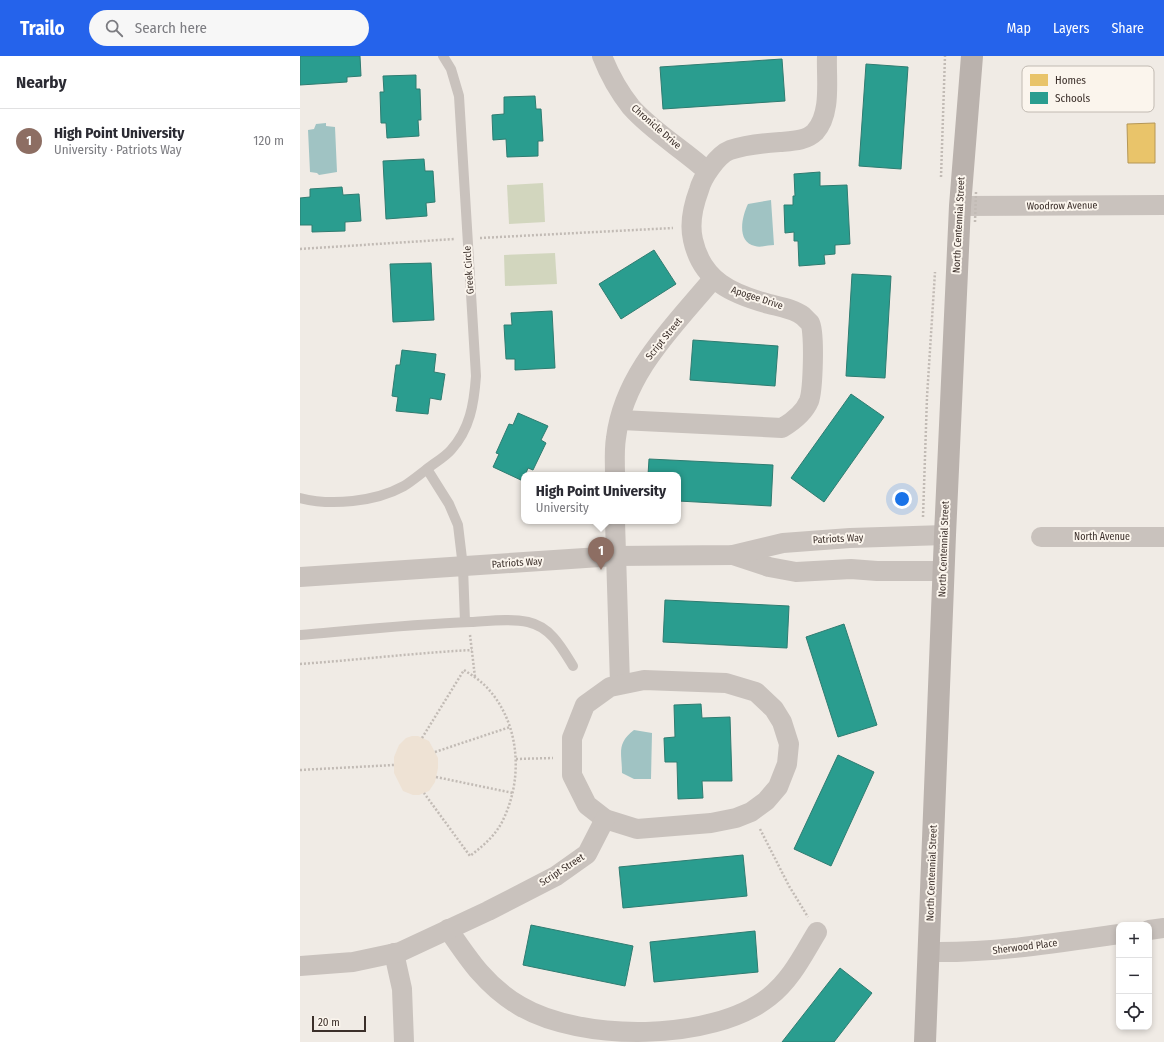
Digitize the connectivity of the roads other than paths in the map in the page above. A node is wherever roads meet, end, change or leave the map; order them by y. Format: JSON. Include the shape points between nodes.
{"nodes":[{"id":1,"x":444,"y":56,"type":"edge"},
{"id":2,"x":602,"y":56,"type":"edge"},
{"id":3,"x":827,"y":56,"type":"edge"},
{"id":4,"x":972,"y":56,"type":"edge"},
{"id":5,"x":707,"y":171,"type":"junction"},
{"id":6,"x":1164,"y":205,"type":"edge"},
{"id":7,"x":960,"y":206,"type":"junction"},
{"id":8,"x":713,"y":279,"type":"junction"},
{"id":9,"x":620,"y":420,"type":"junction"},
{"id":10,"x":427,"y":469,"type":"junction"},
{"id":11,"x":615,"y":472,"type":"edge"},
{"id":12,"x":300,"y":498,"type":"edge"},
{"id":13,"x":615,"y":524,"type":"edge"},
{"id":14,"x":945,"y":534,"type":"junction"},
{"id":15,"x":1041,"y":537,"type":"dead end"},
{"id":16,"x":1164,"y":537,"type":"edge"},
{"id":17,"x":850,"y":538,"type":"junction"},
{"id":18,"x":733,"y":555,"type":"junction"},
{"id":19,"x":615,"y":556,"type":"junction"},
{"id":20,"x":463,"y":567,"type":"junction"},
{"id":21,"x":851,"y":569,"type":"junction"},
{"id":22,"x":943,"y":571,"type":"junction"},
{"id":23,"x":300,"y":577,"type":"edge"},
{"id":24,"x":467,"y":622,"type":"junction"},
{"id":25,"x":300,"y":635,"type":"edge"},
{"id":26,"x":572,"y":666,"type":"dead end"},
{"id":27,"x":620,"y":684,"type":"junction"},
{"id":28,"x":605,"y":819,"type":"junction"},
{"id":29,"x":1164,"y":928,"type":"edge"},
{"id":30,"x":448,"y":929,"type":"junction"},
{"id":31,"x":1152,"y":930,"type":"edge"},
{"id":32,"x":818,"y":932,"type":"road end"},
{"id":33,"x":1116,"y":934,"type":"edge"},
{"id":34,"x":930,"y":952,"type":"junction"},
{"id":35,"x":394,"y":953,"type":"junction"},
{"id":36,"x":300,"y":966,"type":"edge"},
{"id":37,"x":404,"y":1042,"type":"edge"},
{"id":38,"x":925,"y":1042,"type":"edge"}],
"edges":[{"from":1,"to":10,"type":"lane","name":"Greek Circle","via":[[459,96],[476,376],[474,404],[465,431],[450,451]]},
{"from":2,"to":5,"type":"street","name":"Chronicle Drive","via":[[609,73],[631,107]]},
{"from":3,"to":5,"type":"street","name":"Apogee Drive","via":[[826,107],[822,122],[814,133],[799,140],[765,143],[728,151]]},
{"from":4,"to":7,"type":"main road","name":"North Centennial Street"},
{"from":5,"to":8,"type":"street","name":"Apogee Drive","via":[[694,204],[691,227],[698,255]]},
{"from":6,"to":7,"type":"street","name":"Woodrow Avenue"},
{"from":7,"to":14,"type":"main road","name":"North Centennial Street"},
{"from":8,"to":9,"type":"street","name":"Script Street","via":[[649,355],[627,394]]},
{"from":8,"to":9,"type":"street","name":"Apogee Drive","via":[[733,293],[790,309],[810,323],[812,370],[809,402],[796,420],[782,428]]},
{"from":9,"to":11,"type":"street","name":"Script Street","via":[[616,438]]},
{"from":10,"to":12,"type":"lane","name":"Greek Circle","via":[[403,486],[379,495],[334,502]]},
{"from":10,"to":20,"type":"lane","via":[[449,504],[458,525]]},
{"from":13,"to":19,"type":"street"},
{"from":14,"to":17,"type":"street","name":"Patriots Way"},
{"from":14,"to":22,"type":"main road","name":"North Centennial Street"},
{"from":15,"to":16,"type":"street","name":"North Avenue"},
{"from":17,"to":18,"type":"street","name":"Patriots Way","via":[[784,543]]},
{"from":17,"to":21,"type":"street"},
{"from":18,"to":19,"type":"street","name":"Patriots Way"},
{"from":18,"to":21,"type":"street","name":"Patriots Way","via":[[769,567],[796,572]]},
{"from":19,"to":20,"type":"street","name":"Patriots Way"},
{"from":19,"to":27,"type":"street"},
{"from":20,"to":23,"type":"street","name":"Patriots Way"},
{"from":20,"to":24,"type":"lane"},
{"from":21,"to":22,"type":"street","name":"Patriots Way"},
{"from":22,"to":34,"type":"main road","name":"North Centennial Street"},
{"from":24,"to":25,"type":"lane"},
{"from":24,"to":26,"type":"lane","via":[[529,622],[545,630],[558,641]]},
{"from":27,"to":28,"type":"street","via":[[610,687],[585,705],[572,738],[572,775],[588,805]]},
{"from":27,"to":28,"type":"street","via":[[644,680],[726,683],[756,692],[774,709],[782,722],[789,744],[787,764],[778,787],[766,801],[751,812],[736,818],[710,823],[637,829]]},
{"from":28,"to":30,"type":"street","name":"Script Street","via":[[587,854],[556,876]]},
{"from":29,"to":31,"type":"street"},
{"from":30,"to":32,"type":"street","via":[[486,981],[520,1006],[560,1023],[591,1029],[632,1032],[663,1032],[701,1027],[738,1016],[769,998],[790,976]]},
{"from":30,"to":35,"type":"street","name":"Script Street"},
{"from":33,"to":34,"type":"street","name":"Sherwood Place","via":[[1013,949],[959,953]]},
{"from":34,"to":38,"type":"main road","name":"North Centennial Street"},
{"from":35,"to":36,"type":"street","name":"Script Street","via":[[353,962]]},
{"from":35,"to":37,"type":"street","via":[[402,989]]}]}
